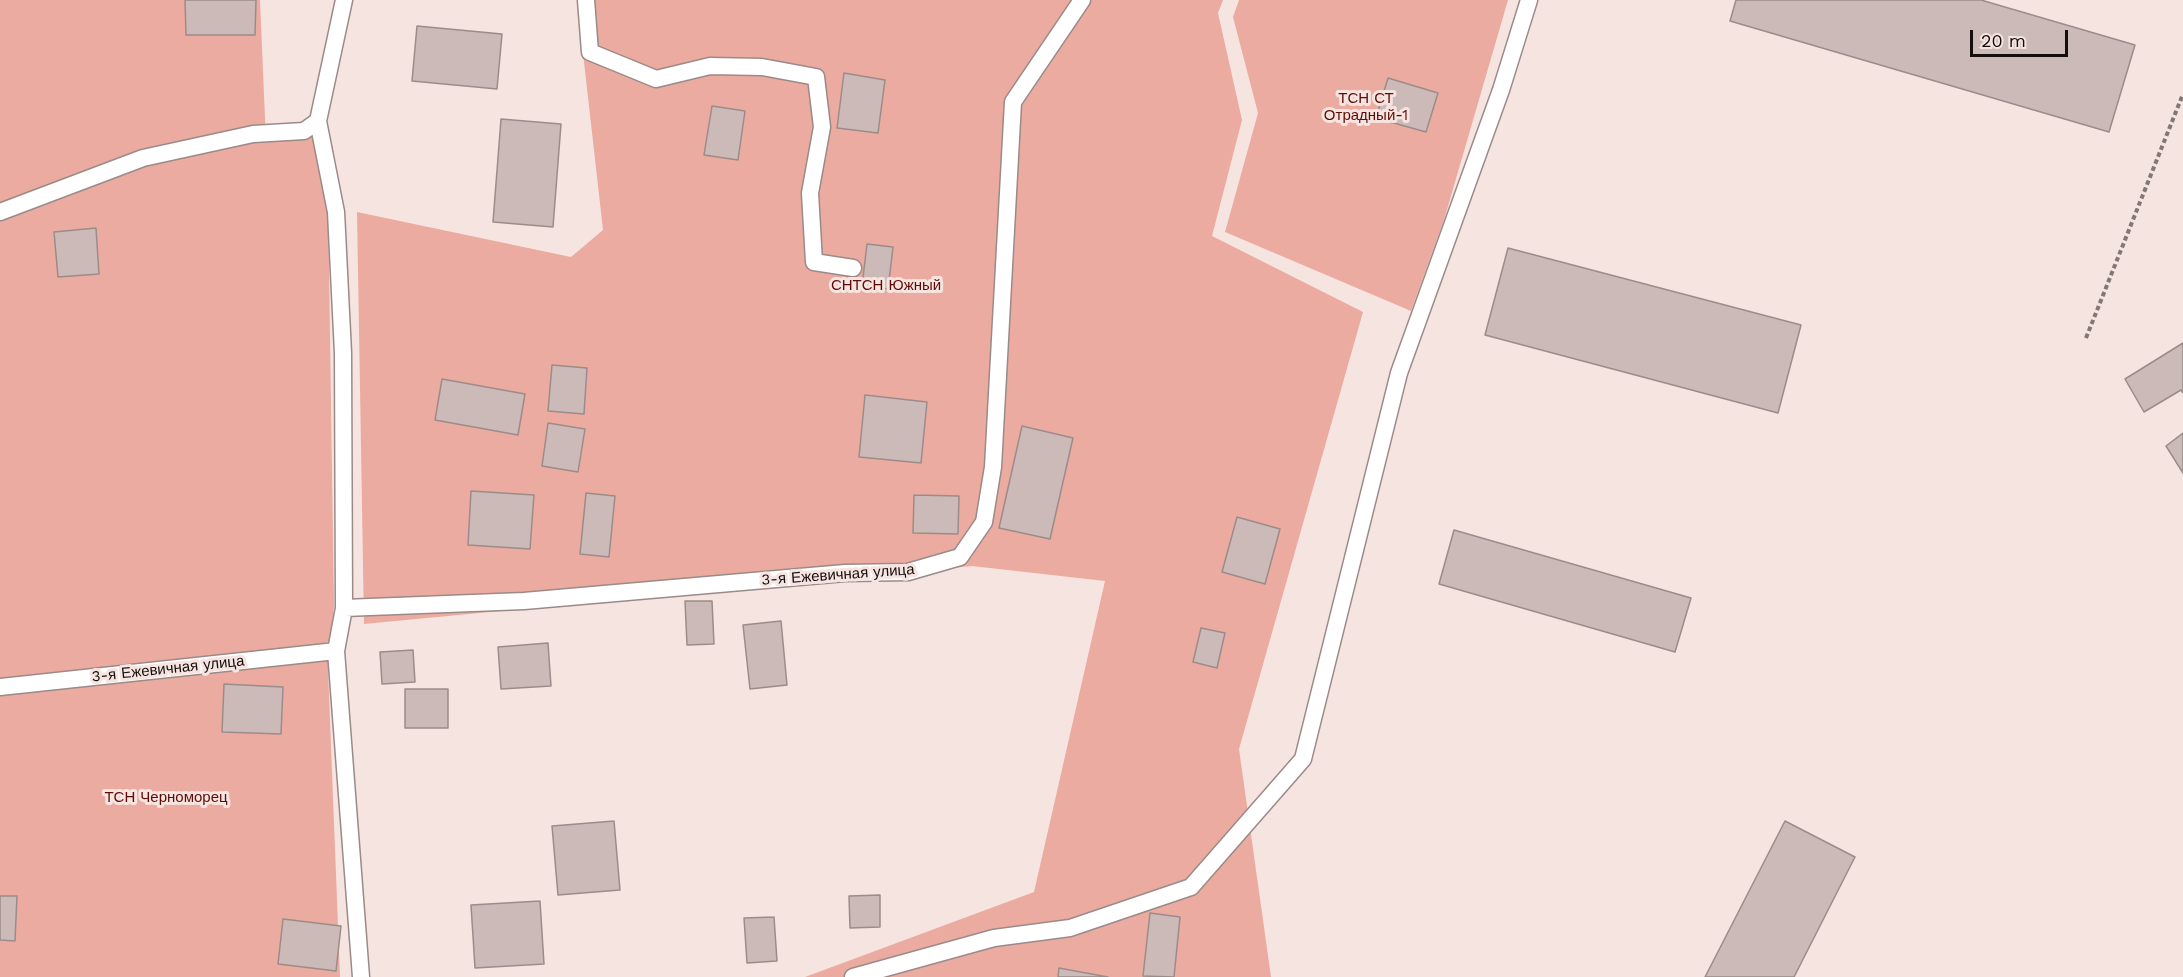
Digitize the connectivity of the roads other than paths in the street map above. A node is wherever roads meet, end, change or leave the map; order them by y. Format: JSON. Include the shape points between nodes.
{"nodes":[{"id":1,"x":344,"y":0,"type":"edge"},
{"id":2,"x":586,"y":0,"type":"edge"},
{"id":3,"x":1529,"y":0,"type":"edge"},
{"id":4,"x":1075,"y":2,"type":"edge"},
{"id":5,"x":318,"y":121,"type":"junction"},
{"id":6,"x":0,"y":212,"type":"edge"},
{"id":7,"x":853,"y":268,"type":"dead end"},
{"id":8,"x":344,"y":608,"type":"junction"},
{"id":9,"x":336,"y":651,"type":"junction"},
{"id":10,"x":0,"y":687,"type":"edge"},
{"id":11,"x":362,"y":977,"type":"edge"},
{"id":12,"x":853,"y":977,"type":"edge"}],
"edges":[{"from":1,"to":5,"type":"lane"},
{"from":2,"to":7,"type":"lane","via":[[590,52],[656,80],[710,66],[762,67],[816,77],[822,127],[810,193],[814,262]]},
{"from":3,"to":12,"type":"lane","via":[[1400,373],[1303,759],[1191,887],[1070,928],[994,938]]},
{"from":4,"to":8,"type":"lane","name":"3-я Ежевичная улица","via":[[1013,102],[993,467],[984,522],[960,557],[908,572],[845,573],[524,601]]},
{"from":5,"to":6,"type":"lane","via":[[304,131],[253,134],[143,158]]},
{"from":5,"to":8,"type":"lane","via":[[336,212],[343,353]]},
{"from":8,"to":9,"type":"lane"},
{"from":9,"to":10,"type":"lane","name":"3-я Ежевичная улица"},
{"from":9,"to":11,"type":"lane"}]}
